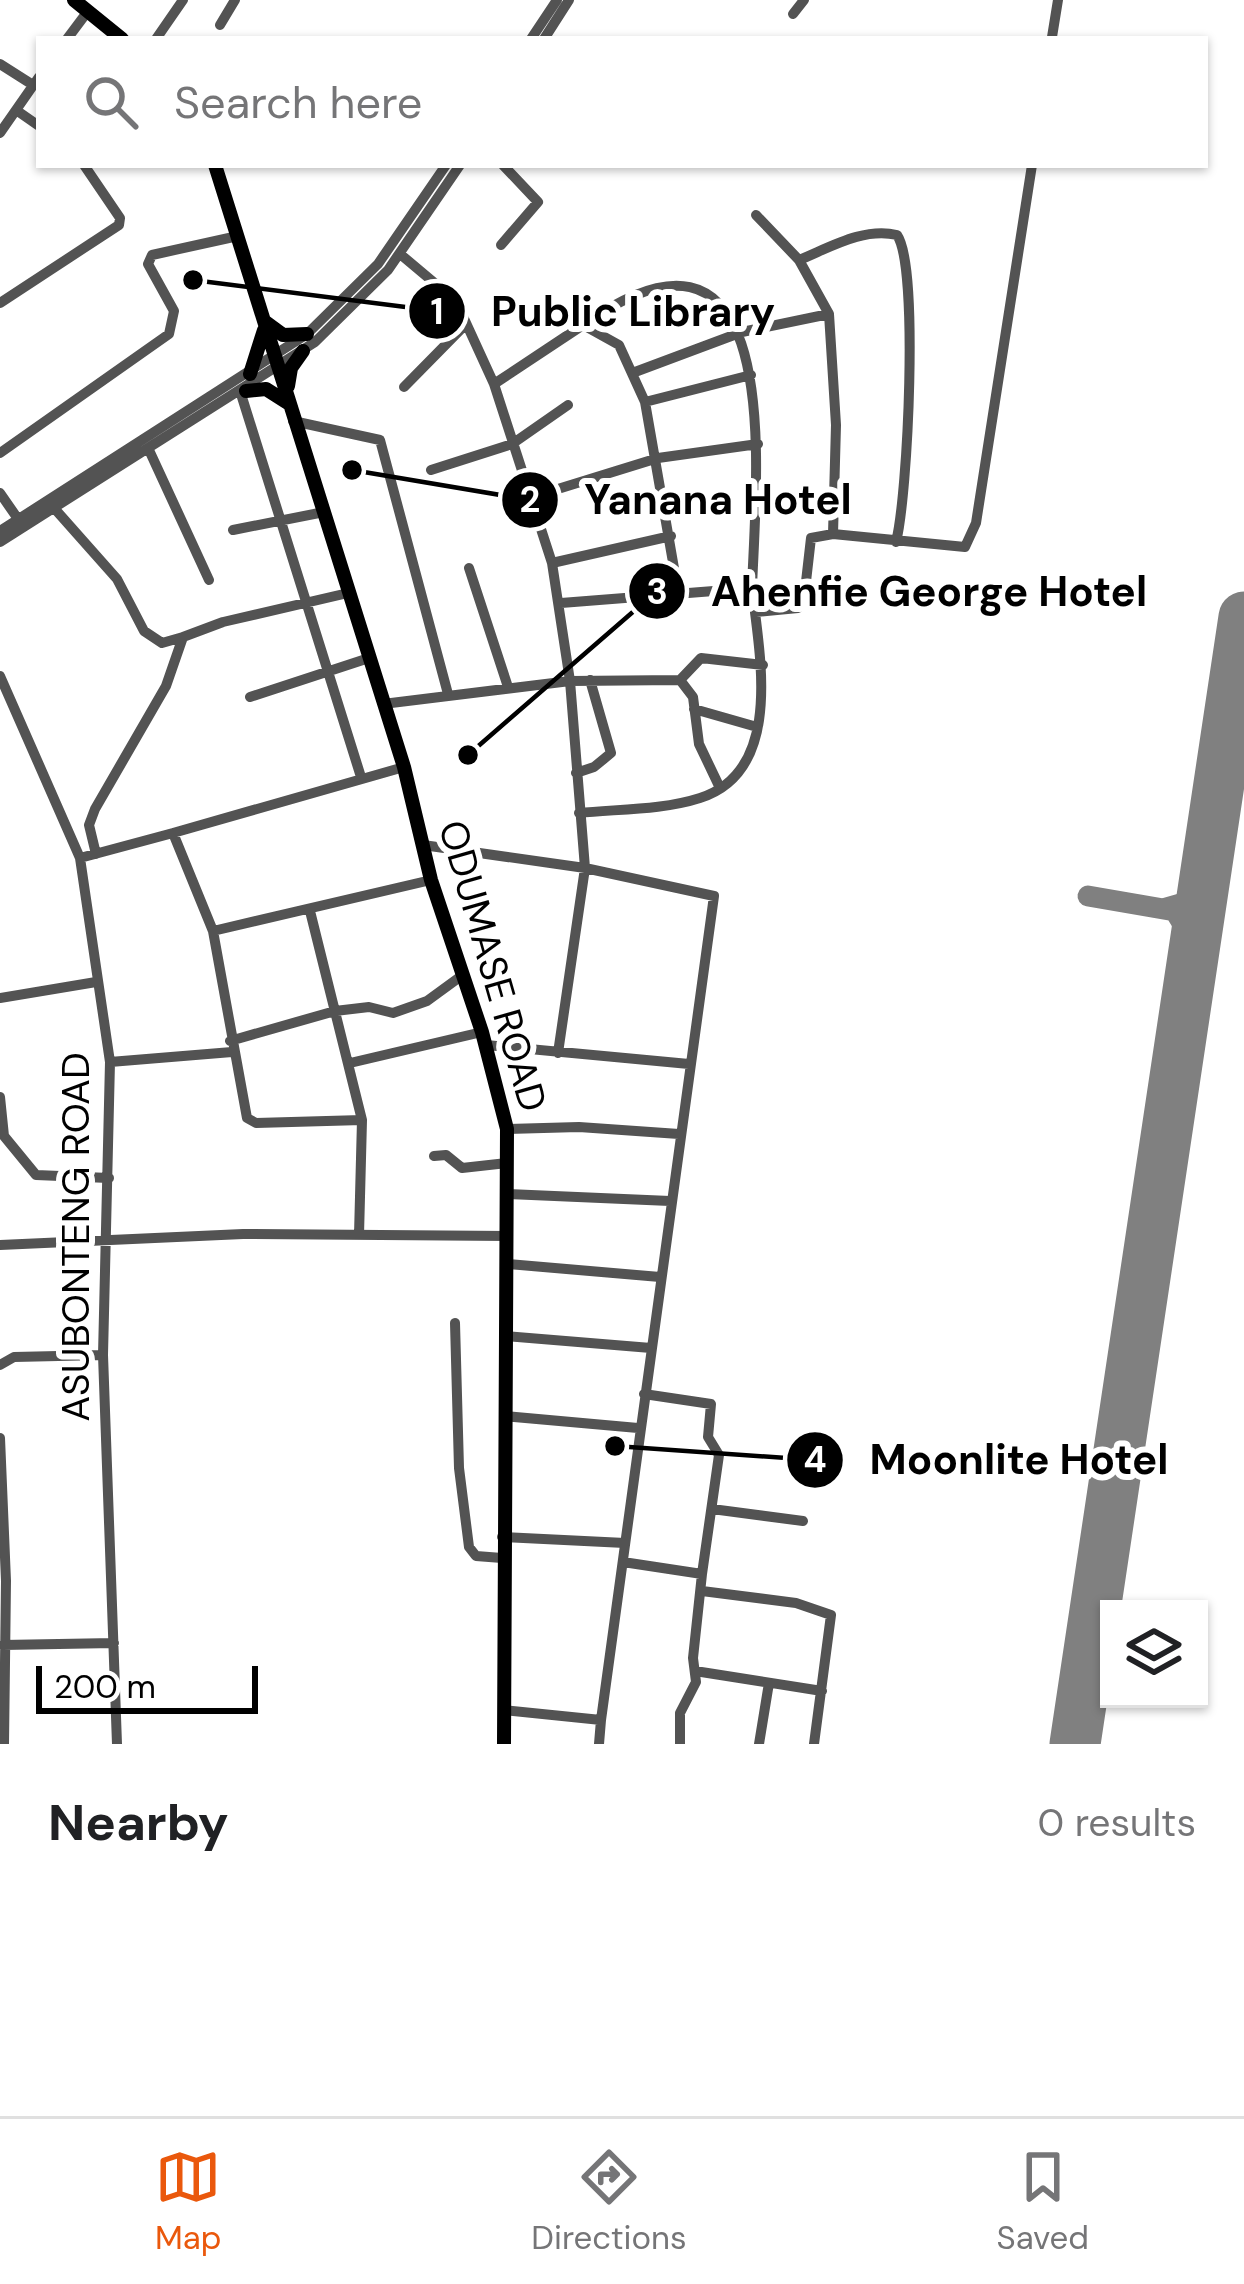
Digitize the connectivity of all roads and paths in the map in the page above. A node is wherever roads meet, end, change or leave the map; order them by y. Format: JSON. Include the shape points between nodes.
{"nodes":[{"id":1,"x":74,"y":0,"type":"edge"},
{"id":2,"x":183,"y":0,"type":"edge"},
{"id":3,"x":235,"y":0,"type":"edge"},
{"id":4,"x":557,"y":0,"type":"edge"},
{"id":5,"x":569,"y":0,"type":"edge"},
{"id":6,"x":803,"y":0,"type":"edge"},
{"id":7,"x":1058,"y":0,"type":"edge"},
{"id":8,"x":88,"y":11,"type":"junction"},
{"id":9,"x":793,"y":14,"type":"dead end"},
{"id":10,"x":220,"y":25,"type":"dead end"},
{"id":11,"x":69,"y":36,"type":"edge"},
{"id":12,"x":118,"y":36,"type":"edge"},
{"id":13,"x":158,"y":36,"type":"edge"},
{"id":14,"x":533,"y":36,"type":"edge"},
{"id":15,"x":546,"y":36,"type":"edge"},
{"id":16,"x":1052,"y":36,"type":"edge"},
{"id":17,"x":0,"y":64,"type":"edge"},
{"id":18,"x":36,"y":81,"type":"edge"},
{"id":19,"x":16,"y":110,"type":"junction"},
{"id":20,"x":36,"y":123,"type":"edge"},
{"id":21,"x":0,"y":134,"type":"edge"},
{"id":22,"x":86,"y":168,"type":"edge"},
{"id":23,"x":216,"y":168,"type":"edge"},
{"id":24,"x":444,"y":168,"type":"edge"},
{"id":25,"x":458,"y":168,"type":"edge"},
{"id":26,"x":506,"y":168,"type":"edge"},
{"id":27,"x":1032,"y":168,"type":"edge"},
{"id":28,"x":756,"y":215,"type":"dead end"},
{"id":29,"x":238,"y":236,"type":"junction"},
{"id":30,"x":501,"y":245,"type":"dead end"},
{"id":31,"x":400,"y":254,"type":"junction"},
{"id":32,"x":799,"y":260,"type":"junction"},
{"id":33,"x":0,"y":303,"type":"edge"},
{"id":34,"x":829,"y":314,"type":"junction"},
{"id":35,"x":264,"y":323,"type":"junction"},
{"id":36,"x":465,"y":325,"type":"junction"},
{"id":37,"x":584,"y":325,"type":"junction"},
{"id":38,"x":742,"y":332,"type":"junction"},
{"id":39,"x":307,"y":334,"type":"junction"},
{"id":40,"x":303,"y":351,"type":"junction"},
{"id":41,"x":277,"y":363,"type":"junction"},
{"id":42,"x":635,"y":373,"type":"junction"},
{"id":43,"x":250,"y":374,"type":"junction"},
{"id":44,"x":751,"y":375,"type":"junction"},
{"id":45,"x":494,"y":385,"type":"junction"},
{"id":46,"x":404,"y":387,"type":"dead end"},
{"id":47,"x":243,"y":393,"type":"junction"},
{"id":48,"x":646,"y":402,"type":"junction"},
{"id":49,"x":288,"y":404,"type":"junction"},
{"id":50,"x":568,"y":405,"type":"dead end"},
{"id":51,"x":293,"y":421,"type":"junction"},
{"id":52,"x":512,"y":444,"type":"junction"},
{"id":53,"x":758,"y":444,"type":"junction"},
{"id":54,"x":149,"y":450,"type":"junction"},
{"id":55,"x":0,"y":453,"type":"edge"},
{"id":56,"x":658,"y":458,"type":"junction"},
{"id":57,"x":430,"y":470,"type":"dead end"},
{"id":58,"x":0,"y":493,"type":"edge"},
{"id":59,"x":532,"y":497,"type":"junction"},
{"id":60,"x":54,"y":508,"type":"junction"},
{"id":61,"x":324,"y":512,"type":"junction"},
{"id":62,"x":18,"y":519,"type":"junction"},
{"id":63,"x":278,"y":522,"type":"junction"},
{"id":64,"x":0,"y":530,"type":"edge"},
{"id":65,"x":233,"y":530,"type":"dead end"},
{"id":66,"x":833,"y":534,"type":"junction"},
{"id":67,"x":671,"y":536,"type":"junction"},
{"id":68,"x":0,"y":542,"type":"edge"},
{"id":69,"x":896,"y":542,"type":"junction"},
{"id":70,"x":552,"y":562,"type":"junction"},
{"id":71,"x":469,"y":568,"type":"dead end"},
{"id":72,"x":209,"y":580,"type":"dead end"},
{"id":73,"x":752,"y":588,"type":"junction"},
{"id":74,"x":678,"y":591,"type":"junction"},
{"id":75,"x":348,"y":593,"type":"junction"},
{"id":76,"x":561,"y":602,"type":"junction"},
{"id":77,"x":303,"y":605,"type":"junction"},
{"id":78,"x":756,"y":612,"type":"junction"},
{"id":79,"x":183,"y":638,"type":"junction"},
{"id":80,"x":369,"y":658,"type":"junction"},
{"id":81,"x":763,"y":665,"type":"junction"},
{"id":82,"x":326,"y":669,"type":"junction"},
{"id":83,"x":0,"y":676,"type":"edge"},
{"id":84,"x":590,"y":680,"type":"junction"},
{"id":85,"x":680,"y":680,"type":"junction"},
{"id":86,"x":570,"y":681,"type":"junction"},
{"id":87,"x":508,"y":687,"type":"junction"},
{"id":88,"x":448,"y":694,"type":"junction"},
{"id":89,"x":250,"y":697,"type":"dead end"},
{"id":90,"x":383,"y":704,"type":"junction"},
{"id":91,"x":14,"y":705,"type":"junction"},
{"id":92,"x":694,"y":709,"type":"junction"},
{"id":93,"x":0,"y":713,"type":"edge"},
{"id":94,"x":757,"y":727,"type":"junction"},
{"id":95,"x":404,"y":767,"type":"junction"},
{"id":96,"x":576,"y":773,"type":"junction"},
{"id":97,"x":361,"y":777,"type":"junction"},
{"id":98,"x":721,"y":788,"type":"junction"},
{"id":99,"x":579,"y":813,"type":"junction"},
{"id":100,"x":173,"y":833,"type":"junction"},
{"id":101,"x":423,"y":844,"type":"junction"},
{"id":102,"x":96,"y":854,"type":"junction"},
{"id":103,"x":80,"y":858,"type":"junction"},
{"id":104,"x":585,"y":868,"type":"junction"},
{"id":105,"x":431,"y":880,"type":"junction"},
{"id":106,"x":310,"y":910,"type":"junction"},
{"id":107,"x":213,"y":931,"type":"junction"},
{"id":108,"x":464,"y":974,"type":"junction"},
{"id":109,"x":96,"y":982,"type":"junction"},
{"id":110,"x":0,"y":998,"type":"edge"},
{"id":111,"x":335,"y":1011,"type":"junction"},
{"id":112,"x":484,"y":1039,"type":"junction"},
{"id":113,"x":231,"y":1047,"type":"junction"},
{"id":114,"x":558,"y":1053,"type":"junction"},
{"id":115,"x":110,"y":1062,"type":"junction"},
{"id":116,"x":350,"y":1063,"type":"junction"},
{"id":117,"x":688,"y":1064,"type":"junction"},
{"id":118,"x":0,"y":1097,"type":"edge"},
{"id":119,"x":362,"y":1120,"type":"junction"},
{"id":120,"x":507,"y":1129,"type":"junction"},
{"id":121,"x":679,"y":1134,"type":"junction"},
{"id":122,"x":434,"y":1156,"type":"dead end"},
{"id":123,"x":507,"y":1163,"type":"junction"},
{"id":124,"x":109,"y":1178,"type":"junction"},
{"id":125,"x":508,"y":1194,"type":"junction"},
{"id":126,"x":670,"y":1201,"type":"junction"},
{"id":127,"x":359,"y":1235,"type":"junction"},
{"id":128,"x":508,"y":1236,"type":"junction"},
{"id":129,"x":109,"y":1239,"type":"junction"},
{"id":130,"x":0,"y":1245,"type":"edge"},
{"id":131,"x":508,"y":1264,"type":"junction"},
{"id":132,"x":660,"y":1277,"type":"junction"},
{"id":133,"x":454,"y":1323,"type":"dead end"},
{"id":134,"x":506,"y":1336,"type":"junction"},
{"id":135,"x":651,"y":1348,"type":"junction"},
{"id":136,"x":103,"y":1355,"type":"junction"},
{"id":137,"x":0,"y":1365,"type":"edge"},
{"id":138,"x":644,"y":1394,"type":"junction"},
{"id":139,"x":504,"y":1416,"type":"junction"},
{"id":140,"x":638,"y":1428,"type":"junction"},
{"id":141,"x":0,"y":1438,"type":"edge"},
{"id":142,"x":712,"y":1509,"type":"junction"},
{"id":143,"x":803,"y":1521,"type":"dead end"},
{"id":144,"x":502,"y":1537,"type":"junction"},
{"id":145,"x":626,"y":1544,"type":"junction"},
{"id":146,"x":502,"y":1558,"type":"junction"},
{"id":147,"x":623,"y":1562,"type":"junction"},
{"id":148,"x":702,"y":1574,"type":"junction"},
{"id":149,"x":702,"y":1592,"type":"junction"},
{"id":150,"x":114,"y":1643,"type":"junction"},
{"id":151,"x":2,"y":1645,"type":"edge"},
{"id":152,"x":694,"y":1671,"type":"junction"},
{"id":153,"x":769,"y":1683,"type":"junction"},
{"id":154,"x":822,"y":1691,"type":"junction"},
{"id":155,"x":503,"y":1709,"type":"junction"},
{"id":156,"x":601,"y":1720,"type":"junction"},
{"id":157,"x":4,"y":1744,"type":"edge"},
{"id":158,"x":117,"y":1744,"type":"edge"},
{"id":159,"x":504,"y":1744,"type":"edge"},
{"id":160,"x":599,"y":1744,"type":"edge"},
{"id":161,"x":680,"y":1744,"type":"edge"},
{"id":162,"x":759,"y":1744,"type":"edge"},
{"id":163,"x":814,"y":1744,"type":"edge"}],
"edges":[{"from":1,"to":8,"type":"main road"},
{"from":2,"to":13,"type":"street"},
{"from":3,"to":10,"type":"street"},
{"from":4,"to":14,"type":"street"},
{"from":5,"to":15,"type":"street"},
{"from":6,"to":9,"type":"street"},
{"from":7,"to":16,"type":"street"},
{"from":8,"to":11,"type":"street"},
{"from":8,"to":12,"type":"main road"},
{"from":17,"to":18,"type":"street"},
{"from":18,"to":19,"type":"street"},
{"from":19,"to":20,"type":"street"},
{"from":19,"to":21,"type":"street"},
{"from":22,"to":33,"type":"street","via":[[119,225]]},
{"from":23,"to":29,"type":"main road","name":"ODUMASE ROAD"},
{"from":24,"to":39,"type":"street","via":[[378,264]]},
{"from":25,"to":31,"type":"street"},
{"from":26,"to":30,"type":"street","via":[[538,202]]},
{"from":27,"to":69,"type":"street","via":[[973,532],[965,547],[950,550]]},
{"from":28,"to":32,"type":"street"},
{"from":29,"to":35,"type":"main road","name":"ODUMASE ROAD"},
{"from":29,"to":55,"type":"street","via":[[152,255],[148,264],[174,311],[169,334]]},
{"from":31,"to":36,"type":"street","via":[[448,291]]},
{"from":31,"to":40,"type":"street"},
{"from":32,"to":34,"type":"street"},
{"from":32,"to":69,"type":"street","via":[[885,232],[903,245],[912,298],[905,324],[907,483]]},
{"from":34,"to":38,"type":"street"},
{"from":34,"to":66,"type":"street"},
{"from":35,"to":39,"type":"main road","via":[[283,335]]},
{"from":35,"to":41,"type":"main road","name":"ODUMASE ROAD"},
{"from":35,"to":43,"type":"main road"},
{"from":36,"to":45,"type":"street"},
{"from":36,"to":46,"type":"street"},
{"from":37,"to":38,"type":"street","via":[[620,299],[667,284],[704,294]]},
{"from":37,"to":42,"type":"street","via":[[613,338]]},
{"from":37,"to":45,"type":"street"},
{"from":38,"to":42,"type":"street"},
{"from":38,"to":44,"type":"street"},
{"from":39,"to":41,"type":"street"},
{"from":40,"to":41,"type":"street"},
{"from":40,"to":49,"type":"main road","via":[[290,372]]},
{"from":41,"to":43,"type":"street"},
{"from":41,"to":47,"type":"street"},
{"from":41,"to":49,"type":"main road","name":"ODUMASE ROAD"},
{"from":42,"to":48,"type":"street"},
{"from":43,"to":62,"type":"street"},
{"from":44,"to":48,"type":"street"},
{"from":44,"to":53,"type":"street"},
{"from":45,"to":52,"type":"street"},
{"from":47,"to":49,"type":"main road","via":[[266,389]]},
{"from":47,"to":54,"type":"street"},
{"from":47,"to":63,"type":"street"},
{"from":48,"to":56,"type":"street"},
{"from":49,"to":51,"type":"main road","name":"ODUMASE ROAD"},
{"from":50,"to":52,"type":"street"},
{"from":51,"to":61,"type":"main road","name":"ODUMASE ROAD"},
{"from":51,"to":88,"type":"street","via":[[380,440]]},
{"from":52,"to":57,"type":"street"},
{"from":52,"to":59,"type":"street"},
{"from":53,"to":56,"type":"street"},
{"from":53,"to":73,"type":"street"},
{"from":54,"to":60,"type":"street"},
{"from":54,"to":72,"type":"street"},
{"from":56,"to":59,"type":"street"},
{"from":56,"to":67,"type":"street"},
{"from":58,"to":62,"type":"street"},
{"from":59,"to":70,"type":"street"},
{"from":60,"to":68,"type":"street"},
{"from":60,"to":79,"type":"street","via":[[117,579],[149,637]]},
{"from":61,"to":63,"type":"street"},
{"from":61,"to":75,"type":"main road","name":"ODUMASE ROAD"},
{"from":62,"to":64,"type":"street"},
{"from":63,"to":65,"type":"street"},
{"from":63,"to":77,"type":"street"},
{"from":66,"to":69,"type":"street"},
{"from":66,"to":78,"type":"street","via":[[816,534],[808,544],[798,608]]},
{"from":67,"to":70,"type":"street"},
{"from":67,"to":74,"type":"street"},
{"from":70,"to":76,"type":"street"},
{"from":71,"to":87,"type":"street"},
{"from":73,"to":74,"type":"street"},
{"from":73,"to":78,"type":"street"},
{"from":74,"to":76,"type":"street"},
{"from":75,"to":77,"type":"street"},
{"from":75,"to":80,"type":"main road","name":"ODUMASE ROAD"},
{"from":76,"to":86,"type":"street"},
{"from":77,"to":79,"type":"street"},
{"from":77,"to":82,"type":"street"},
{"from":78,"to":81,"type":"street"},
{"from":79,"to":102,"type":"street","via":[[166,686],[95,809],[89,824]]},
{"from":80,"to":82,"type":"street"},
{"from":80,"to":90,"type":"main road","name":"ODUMASE ROAD"},
{"from":81,"to":85,"type":"street","via":[[701,658]]},
{"from":81,"to":94,"type":"street"},
{"from":82,"to":89,"type":"street"},
{"from":82,"to":97,"type":"street"},
{"from":83,"to":91,"type":"street","name":"ASUBONTENG ROAD"},
{"from":84,"to":85,"type":"street"},
{"from":84,"to":86,"type":"street"},
{"from":84,"to":96,"type":"street","via":[[611,753]]},
{"from":85,"to":92,"type":"street"},
{"from":86,"to":87,"type":"street"},
{"from":86,"to":96,"type":"street"},
{"from":87,"to":88,"type":"street"},
{"from":88,"to":90,"type":"street"},
{"from":90,"to":95,"type":"main road","name":"ODUMASE ROAD"},
{"from":91,"to":93,"type":"street"},
{"from":91,"to":103,"type":"street","name":"ASUBONTENG ROAD"},
{"from":92,"to":94,"type":"street"},
{"from":92,"to":98,"type":"street","via":[[705,761]]},
{"from":94,"to":98,"type":"street","via":[[743,764]]},
{"from":95,"to":97,"type":"street"},
{"from":95,"to":101,"type":"main road","name":"ODUMASE ROAD"},
{"from":96,"to":99,"type":"street"},
{"from":97,"to":100,"type":"street"},
{"from":98,"to":99,"type":"street","via":[[696,800]]},
{"from":99,"to":104,"type":"street"},
{"from":100,"to":102,"type":"street"},
{"from":100,"to":107,"type":"street"},
{"from":101,"to":104,"type":"street"},
{"from":101,"to":105,"type":"main road","name":"ODUMASE ROAD"},
{"from":102,"to":103,"type":"street"},
{"from":103,"to":109,"type":"street","name":"ASUBONTENG ROAD"},
{"from":104,"to":114,"type":"street"},
{"from":104,"to":117,"type":"street","via":[[714,896]]},
{"from":105,"to":106,"type":"street"},
{"from":105,"to":108,"type":"main road","name":"ODUMASE ROAD"},
{"from":106,"to":107,"type":"street"},
{"from":106,"to":111,"type":"street"},
{"from":107,"to":113,"type":"street"},
{"from":108,"to":111,"type":"street","via":[[427,1001],[393,1012]]},
{"from":108,"to":112,"type":"main road","name":"ODUMASE ROAD"},
{"from":109,"to":110,"type":"street"},
{"from":109,"to":115,"type":"street","name":"ASUBONTENG ROAD"},
{"from":111,"to":113,"type":"street"},
{"from":111,"to":116,"type":"street"},
{"from":112,"to":114,"type":"street"},
{"from":112,"to":116,"type":"street"},
{"from":112,"to":120,"type":"main road","name":"ODUMASE ROAD"},
{"from":113,"to":115,"type":"street"},
{"from":113,"to":119,"type":"street","via":[[242,1109],[256,1123]]},
{"from":114,"to":117,"type":"street"},
{"from":115,"to":124,"type":"street","name":"ASUBONTENG ROAD"},
{"from":116,"to":119,"type":"street"},
{"from":117,"to":121,"type":"street"},
{"from":118,"to":124,"type":"street","via":[[4,1136],[36,1175]]},
{"from":119,"to":127,"type":"street"},
{"from":120,"to":121,"type":"street"},
{"from":120,"to":123,"type":"main road","name":"ODUMASE ROAD"},
{"from":121,"to":126,"type":"street"},
{"from":122,"to":123,"type":"street","via":[[462,1168]]},
{"from":123,"to":125,"type":"main road","name":"ODUMASE ROAD"},
{"from":124,"to":129,"type":"street","name":"ASUBONTENG ROAD"},
{"from":125,"to":126,"type":"street"},
{"from":125,"to":128,"type":"main road","name":"ODUMASE ROAD"},
{"from":126,"to":132,"type":"street"},
{"from":127,"to":128,"type":"street"},
{"from":127,"to":129,"type":"street"},
{"from":128,"to":131,"type":"main road","name":"ODUMASE ROAD"},
{"from":129,"to":130,"type":"street"},
{"from":129,"to":136,"type":"street","name":"ASUBONTENG ROAD"},
{"from":131,"to":132,"type":"street"},
{"from":131,"to":134,"type":"main road","name":"ODUMASE ROAD"},
{"from":132,"to":135,"type":"street"},
{"from":133,"to":146,"type":"street","via":[[469,1547],[476,1556]]},
{"from":134,"to":135,"type":"street"},
{"from":134,"to":139,"type":"main road","name":"ODUMASE ROAD"},
{"from":135,"to":138,"type":"street"},
{"from":136,"to":137,"type":"street","via":[[14,1357]]},
{"from":136,"to":150,"type":"street","name":"ASUBONTENG ROAD"},
{"from":138,"to":140,"type":"street"},
{"from":138,"to":142,"type":"street","via":[[711,1404],[708,1437],[719,1455]]},
{"from":139,"to":140,"type":"street"},
{"from":139,"to":144,"type":"main road","name":"ODUMASE ROAD"},
{"from":140,"to":145,"type":"street"},
{"from":141,"to":151,"type":"street"},
{"from":142,"to":143,"type":"street"},
{"from":142,"to":148,"type":"street"},
{"from":144,"to":145,"type":"street"},
{"from":144,"to":146,"type":"main road","name":"ODUMASE ROAD"},
{"from":145,"to":147,"type":"street"},
{"from":146,"to":155,"type":"main road","name":"ODUMASE ROAD"},
{"from":147,"to":148,"type":"street"},
{"from":147,"to":156,"type":"street"},
{"from":148,"to":149,"type":"street"},
{"from":149,"to":152,"type":"street"},
{"from":149,"to":154,"type":"street","via":[[828,1611]]},
{"from":150,"to":151,"type":"street"},
{"from":150,"to":158,"type":"street","name":"ASUBONTENG ROAD"},
{"from":151,"to":157,"type":"street"},
{"from":152,"to":153,"type":"street"},
{"from":152,"to":161,"type":"street"},
{"from":153,"to":154,"type":"street"},
{"from":153,"to":162,"type":"street"},
{"from":154,"to":163,"type":"street"},
{"from":155,"to":156,"type":"street"},
{"from":155,"to":159,"type":"main road","name":"ODUMASE ROAD"},
{"from":156,"to":160,"type":"street"}]}
